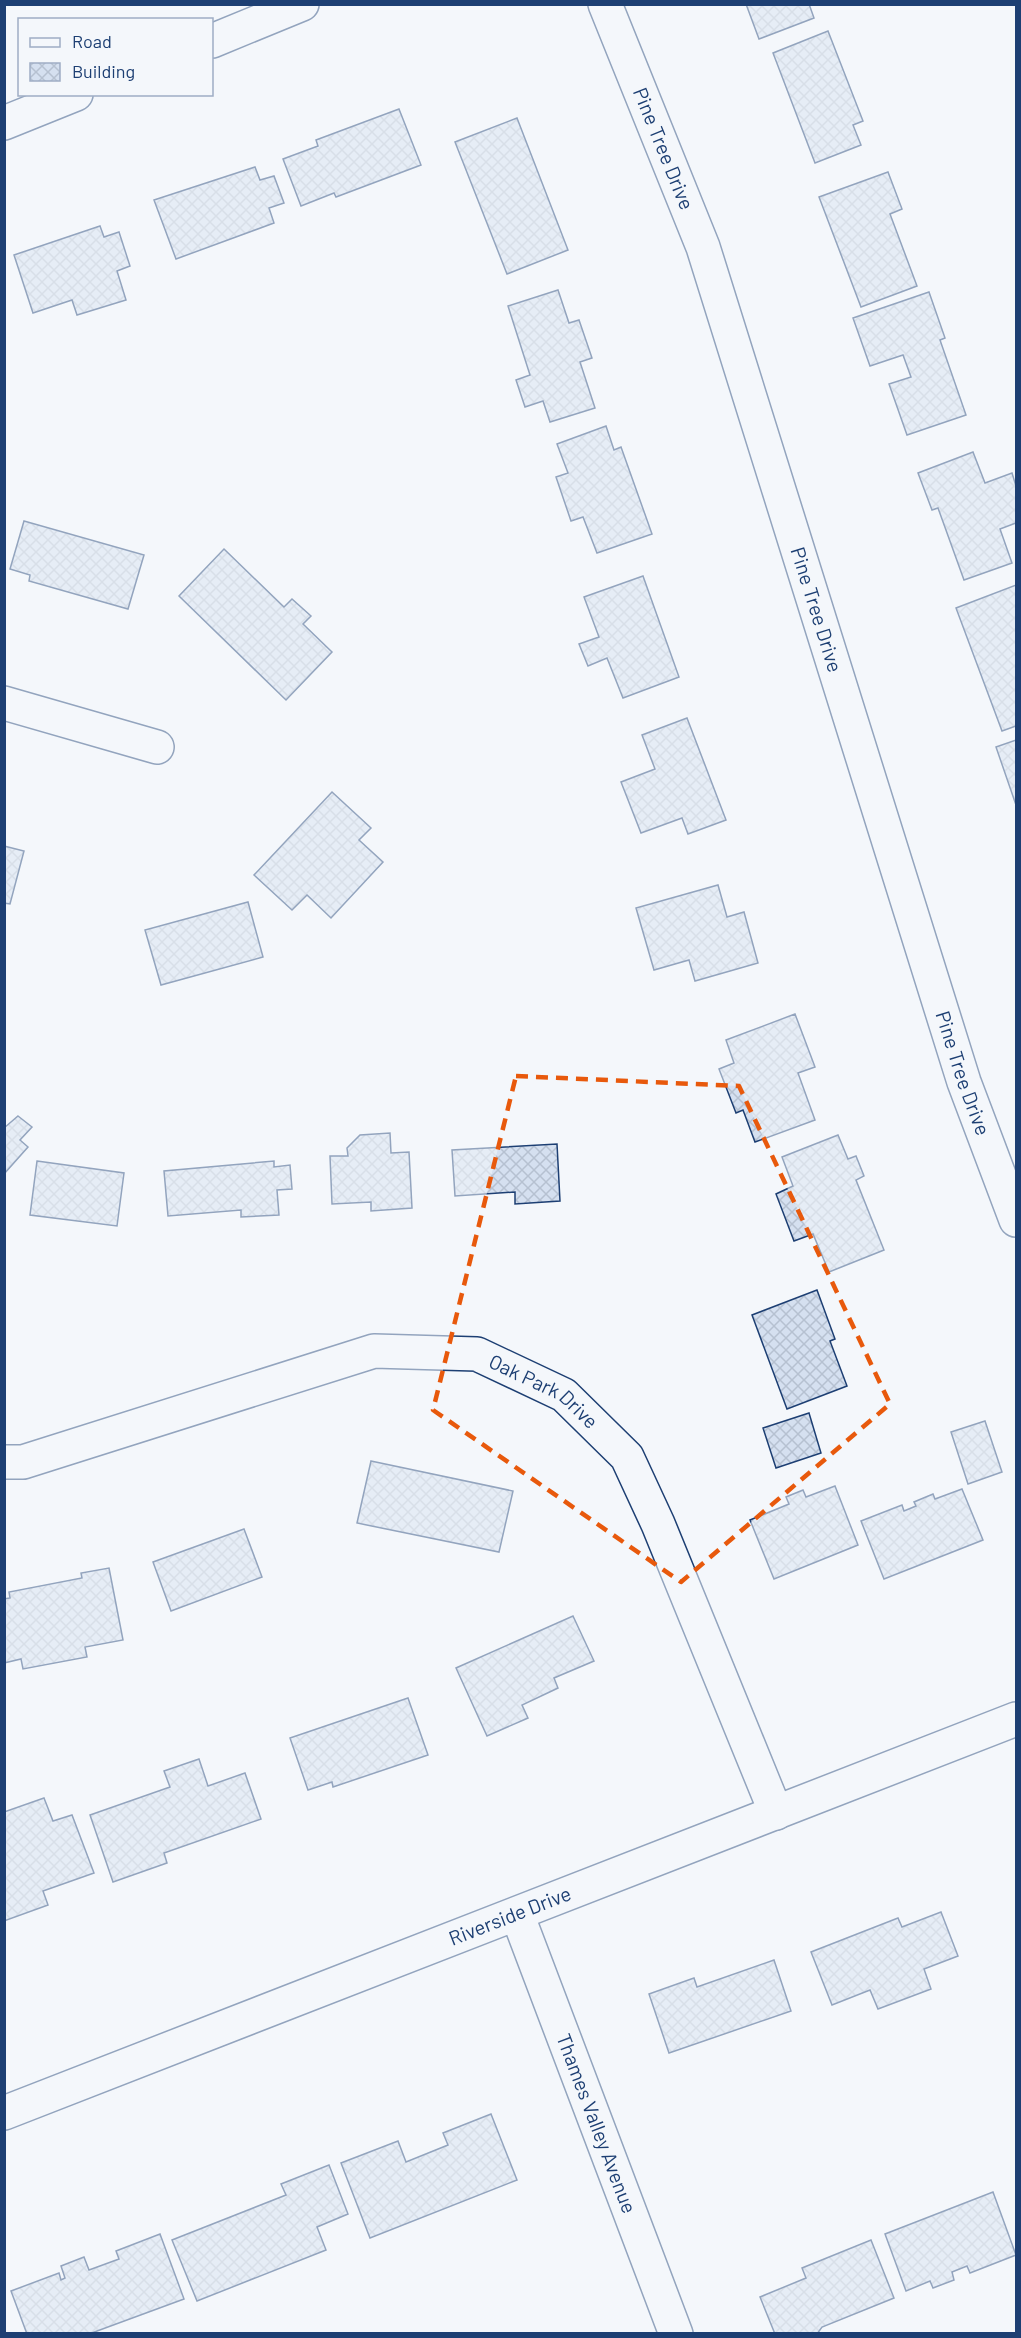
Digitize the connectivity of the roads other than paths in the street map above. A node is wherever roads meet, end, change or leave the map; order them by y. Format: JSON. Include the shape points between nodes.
{"nodes":[{"id":1,"x":302,"y":4,"type":"edge"},
{"id":2,"x":605,"y":4,"type":"edge"},
{"id":3,"x":213,"y":41,"type":"edge"},
{"id":4,"x":71,"y":96,"type":"edge"},
{"id":5,"x":4,"y":123,"type":"edge"},
{"id":6,"x":4,"y":703,"type":"edge"},
{"id":7,"x":157,"y":747,"type":"dead end"},
{"id":8,"x":1017,"y":1220,"type":"edge"},
{"id":9,"x":4,"y":1462,"type":"edge"},
{"id":10,"x":1017,"y":1719,"type":"edge"},
{"id":11,"x":776,"y":1813,"type":"junction"},
{"id":12,"x":517,"y":1914,"type":"junction"},
{"id":13,"x":4,"y":2113,"type":"edge"},
{"id":14,"x":676,"y":2334,"type":"edge"}],
"edges":[{"from":1,"to":3,"type":"street"},
{"from":2,"to":8,"type":"street","name":"Pine Tree Drive","via":[[703,248],[964,1082]]},
{"from":4,"to":5,"type":"street"},
{"from":6,"to":7,"type":"street"},
{"from":9,"to":11,"type":"street","name":"Oak Park Drive","via":[[23,1461],[374,1351],[477,1354],[564,1395],[627,1457]]},
{"from":10,"to":11,"type":"street","name":"Riverside Drive"},
{"from":11,"to":12,"type":"street","name":"Riverside Drive"},
{"from":12,"to":13,"type":"street","name":"Riverside Drive"},
{"from":12,"to":14,"type":"street","name":"Thames Valley Avenue"}]}
